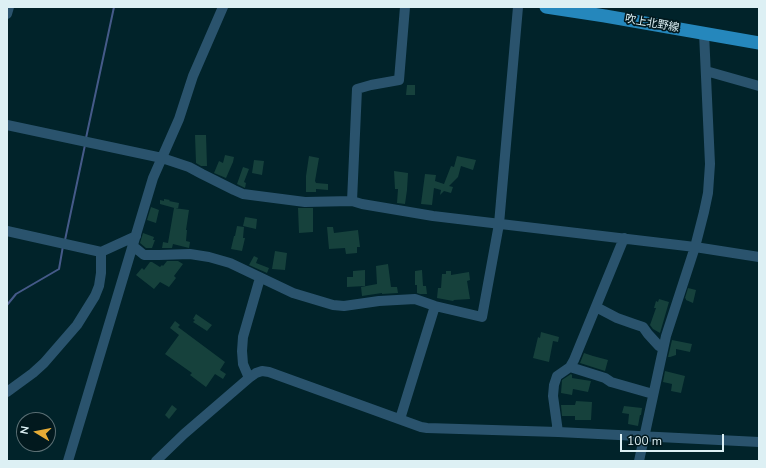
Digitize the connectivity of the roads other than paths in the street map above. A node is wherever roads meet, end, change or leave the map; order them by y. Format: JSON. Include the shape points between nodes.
{"nodes":[{"id":1,"x":9,"y":7,"type":"edge"},
{"id":2,"x":223,"y":7,"type":"edge"},
{"id":3,"x":405,"y":7,"type":"edge"},
{"id":4,"x":518,"y":7,"type":"edge"},
{"id":5,"x":546,"y":7,"type":"edge"},
{"id":6,"x":605,"y":11,"type":"edge"},
{"id":7,"x":7,"y":14,"type":"edge"},
{"id":8,"x":704,"y":33,"type":"junction"},
{"id":9,"x":759,"y":44,"type":"edge"},
{"id":10,"x":706,"y":71,"type":"junction"},
{"id":11,"x":759,"y":86,"type":"edge"},
{"id":12,"x":7,"y":125,"type":"edge"},
{"id":13,"x":162,"y":158,"type":"junction"},
{"id":14,"x":352,"y":201,"type":"junction"},
{"id":15,"x":499,"y":224,"type":"junction"},
{"id":16,"x":7,"y":231,"type":"edge"},
{"id":17,"x":624,"y":238,"type":"junction"},
{"id":18,"x":135,"y":241,"type":"junction"},
{"id":19,"x":695,"y":246,"type":"junction"},
{"id":20,"x":101,"y":252,"type":"junction"},
{"id":21,"x":759,"y":257,"type":"edge"},
{"id":22,"x":260,"y":278,"type":"junction"},
{"id":23,"x":435,"y":306,"type":"junction"},
{"id":24,"x":596,"y":307,"type":"junction"},
{"id":25,"x":663,"y":348,"type":"junction"},
{"id":26,"x":570,"y":367,"type":"junction"},
{"id":27,"x":249,"y":378,"type":"junction"},
{"id":28,"x":7,"y":392,"type":"edge"},
{"id":29,"x":653,"y":394,"type":"junction"},
{"id":30,"x":400,"y":419,"type":"junction"},
{"id":31,"x":558,"y":432,"type":"junction"},
{"id":32,"x":644,"y":437,"type":"junction"},
{"id":33,"x":759,"y":442,"type":"edge"},
{"id":34,"x":68,"y":461,"type":"edge"},
{"id":35,"x":156,"y":461,"type":"edge"},
{"id":36,"x":639,"y":461,"type":"edge"}],
"edges":[{"from":1,"to":7,"type":"street"},
{"from":2,"to":13,"type":"street"},
{"from":3,"to":14,"type":"street","via":[[399,80],[357,89]]},
{"from":4,"to":15,"type":"street"},
{"from":5,"to":6,"type":"main road","name":"吹上北野線"},
{"from":6,"to":8,"type":"main road","name":"吹上北野線"},
{"from":8,"to":9,"type":"main road","name":"吹上北野線"},
{"from":8,"to":10,"type":"street"},
{"from":10,"to":11,"type":"street"},
{"from":10,"to":19,"type":"street","via":[[710,164],[708,193]]},
{"from":12,"to":13,"type":"street"},
{"from":13,"to":14,"type":"street","via":[[189,167],[243,194],[305,202]]},
{"from":13,"to":18,"type":"street","via":[[153,178]]},
{"from":14,"to":15,"type":"street","via":[[433,216]]},
{"from":15,"to":17,"type":"street"},
{"from":15,"to":23,"type":"street","via":[[482,317]]},
{"from":16,"to":20,"type":"street"},
{"from":17,"to":19,"type":"street"},
{"from":17,"to":24,"type":"street"},
{"from":18,"to":20,"type":"street"},
{"from":18,"to":22,"type":"street","via":[[144,255],[190,254],[209,257],[230,263]]},
{"from":18,"to":34,"type":"street"},
{"from":19,"to":21,"type":"street"},
{"from":19,"to":25,"type":"street"},
{"from":20,"to":28,"type":"street","via":[[101,273],[95,296],[77,325],[44,363]]},
{"from":22,"to":23,"type":"street","via":[[293,293],[334,305],[415,299]]},
{"from":22,"to":27,"type":"street","via":[[243,337],[243,364]]},
{"from":23,"to":30,"type":"street"},
{"from":24,"to":25,"type":"street","via":[[643,328]]},
{"from":24,"to":26,"type":"street"},
{"from":25,"to":29,"type":"street"},
{"from":26,"to":29,"type":"street"},
{"from":26,"to":31,"type":"street","via":[[557,376],[554,385]]},
{"from":27,"to":30,"type":"street","via":[[262,371],[269,372]]},
{"from":27,"to":35,"type":"street"},
{"from":29,"to":32,"type":"street"},
{"from":30,"to":31,"type":"street","via":[[427,428]]},
{"from":31,"to":32,"type":"street"},
{"from":32,"to":33,"type":"street"},
{"from":32,"to":36,"type":"street"}]}
